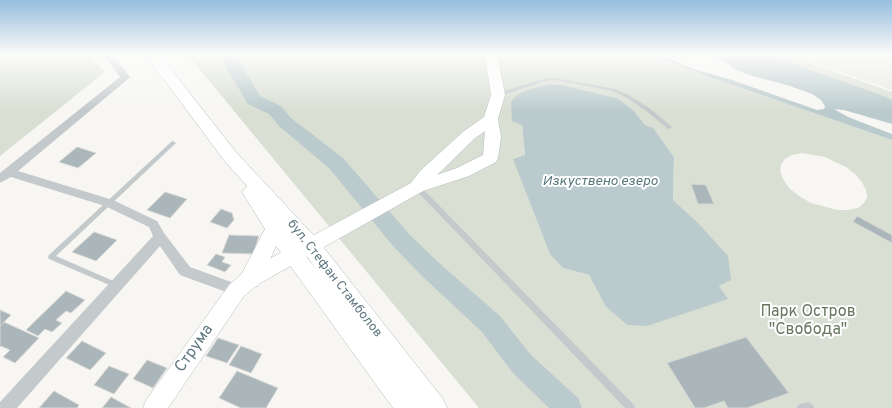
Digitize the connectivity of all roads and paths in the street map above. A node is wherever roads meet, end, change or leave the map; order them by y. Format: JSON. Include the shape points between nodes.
{"nodes":[{"id":1,"x":122,"y":73,"type":"edge"},
{"id":2,"x":167,"y":73,"type":"edge"},
{"id":3,"x":494,"y":73,"type":"edge"},
{"id":4,"x":498,"y":95,"type":"junction"},
{"id":5,"x":491,"y":119,"type":"junction"},
{"id":6,"x":669,"y":127,"type":"dead end"},
{"id":7,"x":173,"y":143,"type":"dead end"},
{"id":8,"x":229,"y":155,"type":"junction"},
{"id":9,"x":5,"y":175,"type":"edge"},
{"id":10,"x":417,"y":187,"type":"junction"},
{"id":11,"x":109,"y":203,"type":"junction"},
{"id":12,"x":275,"y":228,"type":"junction"},
{"id":13,"x":160,"y":237,"type":"junction"},
{"id":14,"x":310,"y":245,"type":"junction"},
{"id":15,"x":243,"y":285,"type":"junction"},
{"id":16,"x":118,"y":286,"type":"junction"},
{"id":17,"x":6,"y":408,"type":"edge"},
{"id":18,"x":154,"y":408,"type":"edge"},
{"id":19,"x":409,"y":408,"type":"edge"},
{"id":20,"x":434,"y":408,"type":"edge"},
{"id":21,"x":631,"y":408,"type":"edge"},
{"id":22,"x":801,"y":408,"type":"edge"},
{"id":23,"x":810,"y":408,"type":"edge"}],
"edges":[{"from":1,"to":9,"type":"street","via":[[125,77]]},
{"from":2,"to":8,"type":"main road","name":"бул. Стефан Стамболов"},
{"from":3,"to":4,"type":"street"},
{"from":4,"to":5,"type":"street"},
{"from":4,"to":6,"type":"lane","via":[[541,81],[561,80],[613,90],[627,96]]},
{"from":5,"to":10,"type":"street","via":[[469,135],[426,175]]},
{"from":5,"to":10,"type":"street","via":[[493,137],[490,158],[464,172]]},
{"from":7,"to":11,"type":"lane"},
{"from":8,"to":12,"type":"main road","name":"бул. Стефан Стамболов"},
{"from":8,"to":14,"type":"main road","name":"бул. Стефан Стамболов"},
{"from":9,"to":11,"type":"street"},
{"from":10,"to":14,"type":"street"},
{"from":10,"to":21,"type":"lane"},
{"from":11,"to":13,"type":"street","via":[[153,224]]},
{"from":11,"to":16,"type":"lane","via":[[51,257]]},
{"from":12,"to":14,"type":"main road","name":"бул. Стефан Стамболов"},
{"from":12,"to":15,"type":"main road"},
{"from":13,"to":15,"type":"street","via":[[186,271]]},
{"from":13,"to":16,"type":"street"},
{"from":14,"to":15,"type":"street"},
{"from":14,"to":19,"type":"main road","name":"бул. Стефан Стамболов"},
{"from":14,"to":20,"type":"main road","name":"бул. Стефан Стамболов"},
{"from":15,"to":18,"type":"street","name":"Струма"},
{"from":16,"to":17,"type":"street"},
{"from":22,"to":23,"type":"lane"}]}
